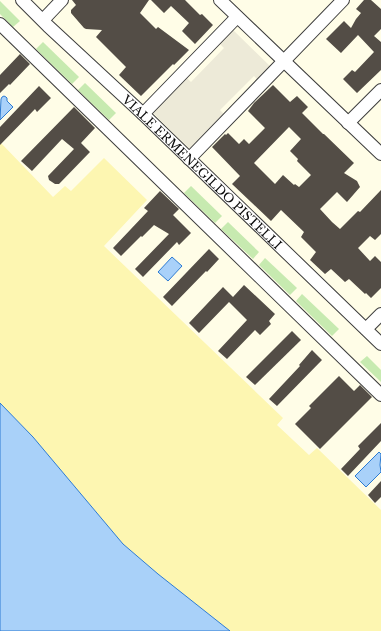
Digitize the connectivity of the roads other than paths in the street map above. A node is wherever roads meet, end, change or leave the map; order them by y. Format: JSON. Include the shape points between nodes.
{"nodes":[{"id":1,"x":22,"y":0,"type":"edge"},
{"id":2,"x":62,"y":0,"type":"edge"},
{"id":3,"x":220,"y":0,"type":"edge"},
{"id":4,"x":343,"y":0,"type":"edge"},
{"id":5,"x":237,"y":17,"type":"junction"},
{"id":6,"x":43,"y":20,"type":"junction"},
{"id":7,"x":0,"y":24,"type":"edge"},
{"id":8,"x":283,"y":61,"type":"junction"},
{"id":9,"x":381,"y":90,"type":"edge"},
{"id":10,"x":142,"y":114,"type":"junction"},
{"id":11,"x":348,"y":123,"type":"junction"},
{"id":12,"x":381,"y":154,"type":"edge"},
{"id":13,"x":189,"y":159,"type":"junction"},
{"id":14,"x":381,"y":314,"type":"edge"},
{"id":15,"x":366,"y":329,"type":"junction"},
{"id":16,"x":381,"y":344,"type":"edge"},
{"id":17,"x":381,"y":395,"type":"edge"}],
"edges":[{"from":1,"to":6,"type":"street","name":"VIALE ERMENEGILDO PISTELLI"},
{"from":2,"to":6,"type":"street"},
{"from":3,"to":5,"type":"street"},
{"from":4,"to":8,"type":"street"},
{"from":5,"to":8,"type":"street"},
{"from":5,"to":10,"type":"street"},
{"from":6,"to":10,"type":"street","name":"VIALE ERMENEGILDO PISTELLI"},
{"from":7,"to":17,"type":"street"},
{"from":8,"to":11,"type":"street"},
{"from":8,"to":13,"type":"street"},
{"from":9,"to":11,"type":"street"},
{"from":10,"to":13,"type":"street","name":"VIALE ERMENEGILDO PISTELLI"},
{"from":11,"to":12,"type":"street"},
{"from":13,"to":15,"type":"street","name":"VIALE ERMENEGILDO PISTELLI"},
{"from":14,"to":15,"type":"street"},
{"from":15,"to":16,"type":"street","name":"VIALE ERMENEGILDO PISTELLI"}]}
